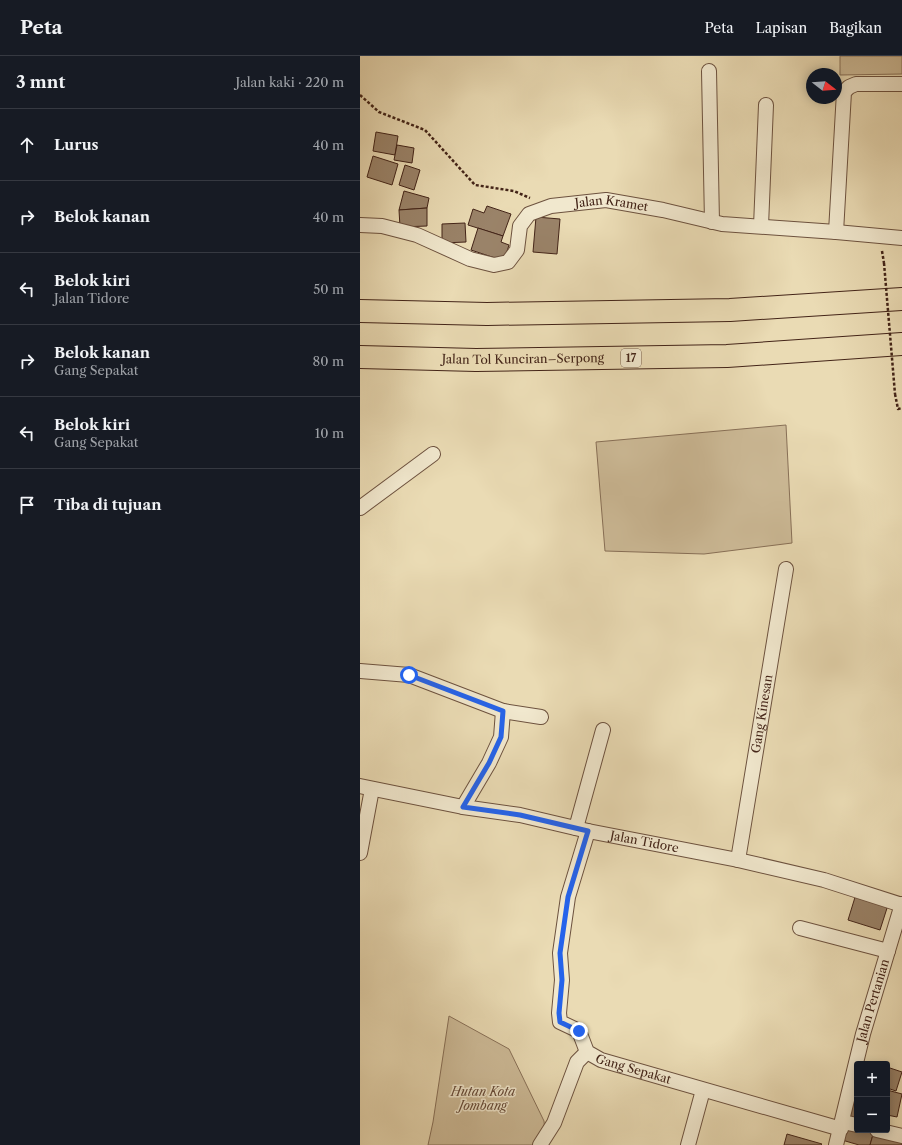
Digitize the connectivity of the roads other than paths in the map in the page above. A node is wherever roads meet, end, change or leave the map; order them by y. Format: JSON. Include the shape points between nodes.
{"nodes":[{"id":1,"x":709,"y":71,"type":"dead end"},
{"id":2,"x":902,"y":84,"type":"edge"},
{"id":3,"x":766,"y":105,"type":"dead end"},
{"id":4,"x":712,"y":222,"type":"junction"},
{"id":5,"x":360,"y":225,"type":"edge"},
{"id":6,"x":762,"y":226,"type":"junction"},
{"id":7,"x":836,"y":232,"type":"junction"},
{"id":8,"x":902,"y":238,"type":"edge"},
{"id":9,"x":902,"y":299,"type":"edge"},
{"id":10,"x":360,"y":311,"type":"edge"},
{"id":11,"x":902,"y":344,"type":"edge"},
{"id":12,"x":360,"y":357,"type":"edge"},
{"id":13,"x":434,"y":454,"type":"dead end"},
{"id":14,"x":360,"y":508,"type":"edge"},
{"id":15,"x":786,"y":568,"type":"dead end"},
{"id":16,"x":360,"y":671,"type":"edge"},
{"id":17,"x":503,"y":711,"type":"junction"},
{"id":18,"x":541,"y":717,"type":"dead end"},
{"id":19,"x":602,"y":730,"type":"dead end"},
{"id":20,"x":366,"y":787,"type":"edge"},
{"id":21,"x":463,"y":807,"type":"junction"},
{"id":22,"x":582,"y":830,"type":"junction"},
{"id":23,"x":360,"y":853,"type":"edge"},
{"id":24,"x":738,"y":860,"type":"junction"},
{"id":25,"x":902,"y":904,"type":"edge"},
{"id":26,"x":800,"y":928,"type":"dead end"},
{"id":27,"x":888,"y":951,"type":"junction"},
{"id":28,"x":587,"y":1052,"type":"junction"},
{"id":29,"x":703,"y":1090,"type":"junction"},
{"id":30,"x":842,"y":1125,"type":"junction"},
{"id":31,"x":854,"y":1125,"type":"edge"},
{"id":32,"x":890,"y":1133,"type":"edge"},
{"id":33,"x":902,"y":1136,"type":"edge"},
{"id":34,"x":540,"y":1145,"type":"edge"},
{"id":35,"x":688,"y":1145,"type":"edge"},
{"id":36,"x":836,"y":1145,"type":"edge"}],
"edges":[{"from":1,"to":4,"type":"street"},
{"from":2,"to":7,"type":"street","via":[[856,84],[844,92]]},
{"from":3,"to":6,"type":"street"},
{"from":4,"to":5,"type":"street","name":"Jalan Kramet","via":[[606,200],[551,206],[529,214],[520,226],[517,250],[508,262],[494,265],[470,259],[417,234],[382,226]]},
{"from":4,"to":6,"type":"street","name":"Jalan Kramet"},
{"from":6,"to":7,"type":"street","name":"Jalan Kramet"},
{"from":7,"to":8,"type":"street","name":"Jalan Kramet"},
{"from":9,"to":10,"type":"highway","via":[[730,310],[487,314]]},
{"from":11,"to":12,"type":"highway","name":"Jalan Tol Kunciran–Serpong","number":"17","via":[[727,356],[476,360]]},
{"from":13,"to":14,"type":"street"},
{"from":15,"to":24,"type":"street","name":"Gang Kinesan"},
{"from":16,"to":17,"type":"street","via":[[409,675]]},
{"from":17,"to":18,"type":"street"},
{"from":17,"to":21,"type":"street","via":[[501,737]]},
{"from":19,"to":22,"type":"street"},
{"from":20,"to":21,"type":"street","name":"Jalan Tidore"},
{"from":20,"to":23,"type":"street"},
{"from":21,"to":22,"type":"street","name":"Jalan Tidore","via":[[520,815]]},
{"from":22,"to":24,"type":"street","name":"Jalan Tidore"},
{"from":22,"to":28,"type":"street","name":"Gang Sepakat","via":[[560,953],[562,980],[559,1013],[560,1022],[579,1031]]},
{"from":24,"to":25,"type":"street","name":"Jalan Tidore","via":[[824,880]]},
{"from":25,"to":27,"type":"street","name":"Jalan Pertanian"},
{"from":26,"to":27,"type":"street"},
{"from":27,"to":30,"type":"street","name":"Jalan Pertanian","via":[[863,1034]]},
{"from":28,"to":29,"type":"street","name":"Gang Sepakat","via":[[601,1060]]},
{"from":28,"to":34,"type":"street","via":[[577,1062],[554,1123]]},
{"from":29,"to":30,"type":"street","name":"Gang Sepakat"},
{"from":29,"to":35,"type":"street"},
{"from":30,"to":31,"type":"street","name":"Gang Sepakat"},
{"from":30,"to":36,"type":"street","name":"Jalan Pertanian"},
{"from":32,"to":33,"type":"street"}]}
